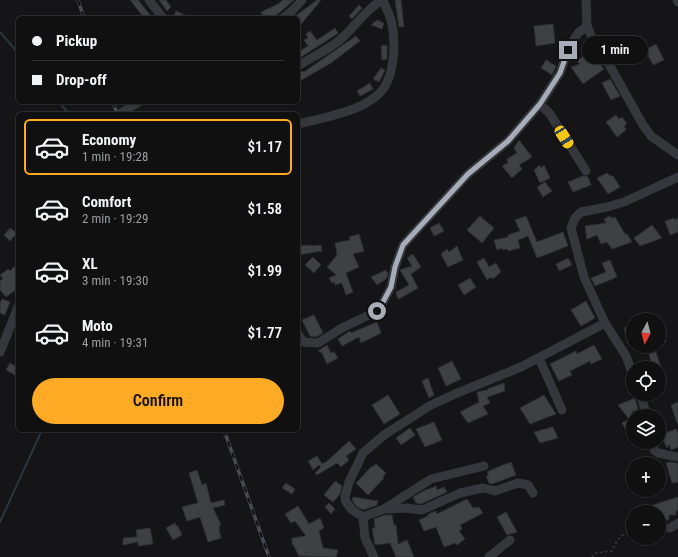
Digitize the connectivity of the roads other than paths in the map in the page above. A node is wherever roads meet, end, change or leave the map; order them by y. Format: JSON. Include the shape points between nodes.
{"nodes":[{"id":1,"x":149,"y":0,"type":"edge"},
{"id":2,"x":302,"y":0,"type":"edge"},
{"id":3,"x":382,"y":0,"type":"edge"},
{"id":4,"x":586,"y":0,"type":"edge"},
{"id":5,"x":161,"y":16,"type":"edge"},
{"id":6,"x":285,"y":16,"type":"edge"},
{"id":7,"x":587,"y":26,"type":"junction"},
{"id":8,"x":300,"y":65,"type":"edge"},
{"id":9,"x":136,"y":104,"type":"edge"},
{"id":10,"x":540,"y":104,"type":"junction"},
{"id":11,"x":122,"y":112,"type":"edge"},
{"id":12,"x":300,"y":124,"type":"edge"},
{"id":13,"x":678,"y":155,"type":"edge"},
{"id":14,"x":586,"y":171,"type":"dead end"},
{"id":15,"x":678,"y":177,"type":"edge"},
{"id":16,"x":16,"y":312,"type":"edge"},
{"id":17,"x":605,"y":323,"type":"junction"},
{"id":18,"x":300,"y":337,"type":"edge"},
{"id":19,"x":0,"y":352,"type":"edge"},
{"id":20,"x":539,"y":358,"type":"junction"},
{"id":21,"x":628,"y":361,"type":"edge"},
{"id":22,"x":562,"y":410,"type":"dead end"},
{"id":23,"x":654,"y":449,"type":"edge"},
{"id":24,"x":678,"y":457,"type":"edge"},
{"id":25,"x":484,"y":466,"type":"dead end"},
{"id":26,"x":534,"y":493,"type":"dead end"},
{"id":27,"x":384,"y":509,"type":"junction"},
{"id":28,"x":364,"y":517,"type":"junction"},
{"id":29,"x":510,"y":540,"type":"dead end"},
{"id":30,"x":374,"y":557,"type":"edge"},
{"id":31,"x":489,"y":557,"type":"edge"}],
"edges":[{"from":1,"to":5,"type":"street"},
{"from":2,"to":6,"type":"street"},
{"from":3,"to":8,"type":"street","via":[[372,6],[340,40]]},
{"from":3,"to":12,"type":"street","via":[[391,20],[393,40],[390,75],[383,89],[367,103]]},
{"from":4,"to":7,"type":"street"},
{"from":7,"to":10,"type":"street","via":[[578,33],[568,50],[560,73]]},
{"from":7,"to":13,"type":"street","via":[[651,136]]},
{"from":9,"to":11,"type":"street"},
{"from":10,"to":14,"type":"street","via":[[550,114]]},
{"from":10,"to":18,"type":"street","via":[[508,141],[468,174],[403,245],[391,287],[377,311],[318,343],[303,342]]},
{"from":15,"to":17,"type":"street","via":[[624,202],[581,212],[575,218],[571,228],[584,277]]},
{"from":16,"to":19,"type":"street"},
{"from":17,"to":20,"type":"street"},
{"from":17,"to":21,"type":"street"},
{"from":20,"to":22,"type":"street"},
{"from":20,"to":28,"type":"street","via":[[431,405],[384,435],[363,453],[345,497],[352,510]]},
{"from":23,"to":24,"type":"street","via":[[658,453]]},
{"from":25,"to":27,"type":"street","via":[[431,480]]},
{"from":26,"to":27,"type":"street","via":[[528,485],[518,483],[495,491],[483,488],[460,493],[422,510]]},
{"from":27,"to":28,"type":"street"},
{"from":28,"to":30,"type":"street","via":[[365,538]]},
{"from":29,"to":31,"type":"street"}]}
